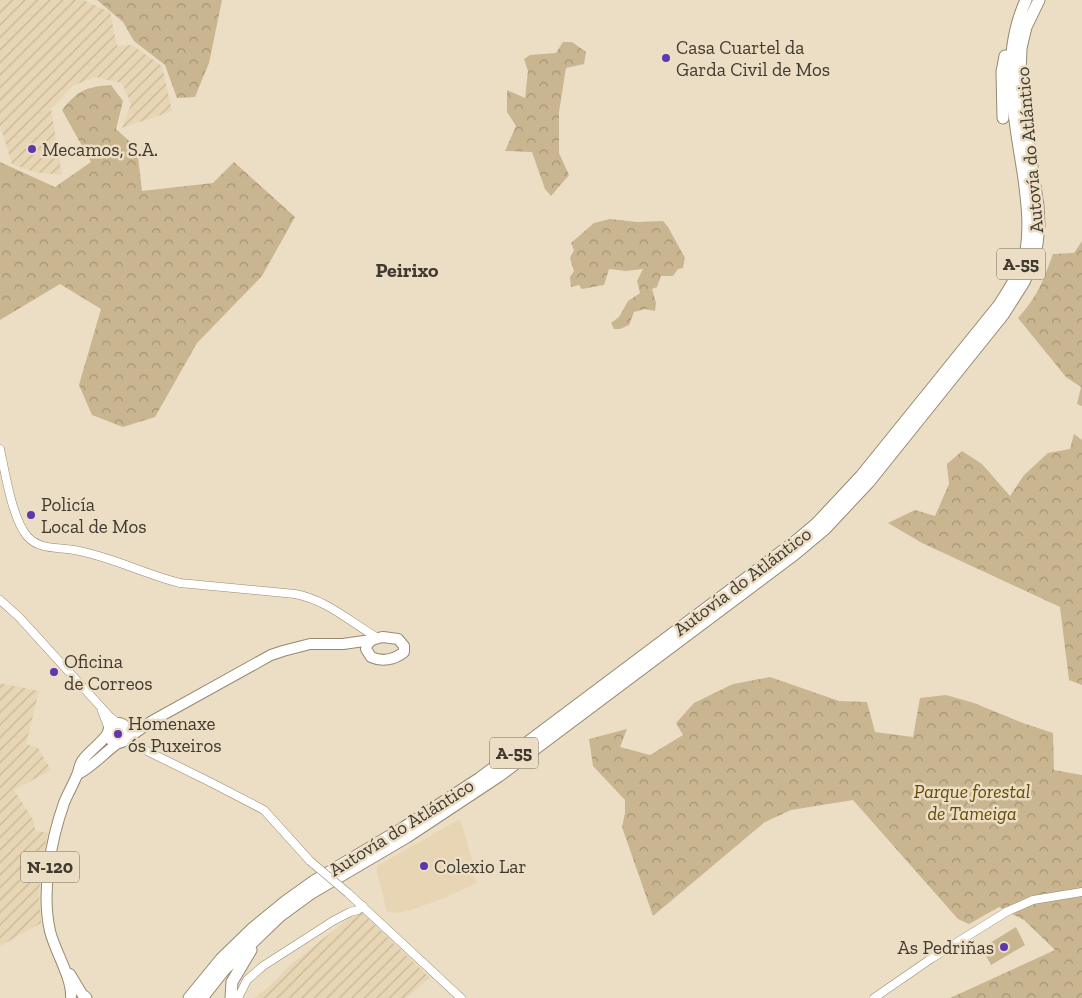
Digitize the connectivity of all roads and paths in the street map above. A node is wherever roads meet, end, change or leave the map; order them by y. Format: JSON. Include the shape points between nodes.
{"nodes":[{"id":1,"x":1039,"y":0,"type":"edge"},
{"id":2,"x":1026,"y":1,"type":"edge"},
{"id":3,"x":1004,"y":118,"type":"dead end"},
{"id":4,"x":1013,"y":313,"type":"dead end"},
{"id":5,"x":977,"y":348,"type":"junction"},
{"id":6,"x":954,"y":377,"type":"junction"},
{"id":7,"x":944,"y":398,"type":"dead end"},
{"id":8,"x":0,"y":448,"type":"edge"},
{"id":9,"x":865,"y":479,"type":"junction"},
{"id":10,"x":842,"y":504,"type":"junction"},
{"id":11,"x":0,"y":600,"type":"edge"},
{"id":12,"x":361,"y":628,"type":"junction"},
{"id":13,"x":367,"y":643,"type":"junction"},
{"id":14,"x":343,"y":644,"type":"junction"},
{"id":15,"x":101,"y":707,"type":"junction"},
{"id":16,"x":108,"y":731,"type":"junction"},
{"id":17,"x":123,"y":732,"type":"junction"},
{"id":18,"x":78,"y":774,"type":"junction"},
{"id":19,"x":1082,"y":892,"type":"edge"},
{"id":20,"x":364,"y":906,"type":"junction"},
{"id":21,"x":261,"y":933,"type":"junction"},
{"id":22,"x":62,"y":962,"type":"junction"},
{"id":23,"x":70,"y":997,"type":"edge"},
{"id":24,"x":84,"y":997,"type":"edge"},
{"id":25,"x":189,"y":998,"type":"edge"},
{"id":26,"x":202,"y":998,"type":"edge"},
{"id":27,"x":231,"y":998,"type":"edge"},
{"id":28,"x":238,"y":998,"type":"edge"},
{"id":29,"x":461,"y":998,"type":"edge"},
{"id":30,"x":874,"y":998,"type":"edge"}],
"edges":[{"from":1,"to":5,"type":"highway","name":"Autovía do Atlántico","number":"A-55","via":[[1026,27],[1020,74],[1038,206],[1037,244],[1032,264],[1015,299]]},
{"from":2,"to":3,"type":"highway","via":[[1015,17],[1008,38],[1002,72]]},
{"from":2,"to":9,"type":"highway","name":"Autovía do Atlántico","number":"A-55","via":[[1017,24],[1010,62],[1028,204],[1025,252],[1014,282],[999,305]]},
{"from":4,"to":5,"type":"highway"},
{"from":5,"to":6,"type":"highway","name":"Autovía do Atlántico","number":"A-55"},
{"from":6,"to":7,"type":"highway"},
{"from":6,"to":9,"type":"highway","name":"Autovía do Atlántico","number":"A-55"},
{"from":8,"to":12,"type":"street","via":[[18,518],[23,531],[36,544],[86,552],[180,583],[308,596]]},
{"from":9,"to":10,"type":"highway","name":"Autovía do Atlántico","number":"A-55"},
{"from":10,"to":21,"type":"highway","name":"Autovía do Atlántico","number":"A-55","via":[[825,529],[795,554],[499,776],[407,837],[310,894]]},
{"from":10,"to":25,"type":"highway","name":"Autovía do Atlántico","number":"A-55","via":[[480,778],[286,900],[221,959]]},
{"from":11,"to":15,"type":"street"},
{"from":12,"to":13,"type":"street"},
{"from":12,"to":13,"type":"street"},
{"from":13,"to":14,"type":"highway","number":"N-120"},
{"from":13,"to":14,"type":"highway"},
{"from":14,"to":17,"type":"highway","number":"N-120","via":[[310,644],[271,655],[135,733]]},
{"from":15,"to":16,"type":"street"},
{"from":15,"to":17,"type":"street"},
{"from":16,"to":17,"type":"highway","number":"N-120","via":[[113,724]]},
{"from":16,"to":17,"type":"highway","via":[[112,741]]},
{"from":16,"to":18,"type":"highway","number":"N-120","via":[[82,760]]},
{"from":17,"to":18,"type":"highway","number":"N-120"},
{"from":17,"to":20,"type":"street","bridge":true,"via":[[147,752],[264,810],[310,861]]},
{"from":18,"to":22,"type":"highway","number":"N-120","via":[[62,812],[47,886],[46,912]]},
{"from":19,"to":30,"type":"street","via":[[1033,900],[1006,912]]},
{"from":20,"to":28,"type":"street","via":[[333,921],[264,966],[247,980]]},
{"from":20,"to":29,"type":"street"},
{"from":21,"to":26,"type":"highway","name":"Autovía do Atlántico","number":"A-55","via":[[224,970]]},
{"from":21,"to":27,"type":"highway","via":[[236,972]]},
{"from":22,"to":23,"type":"highway","number":"N-120"},
{"from":22,"to":24,"type":"highway","number":"N-120"},
{"from":23,"to":24,"type":"highway","number":"N-120","via":[[75,993]]}]}
